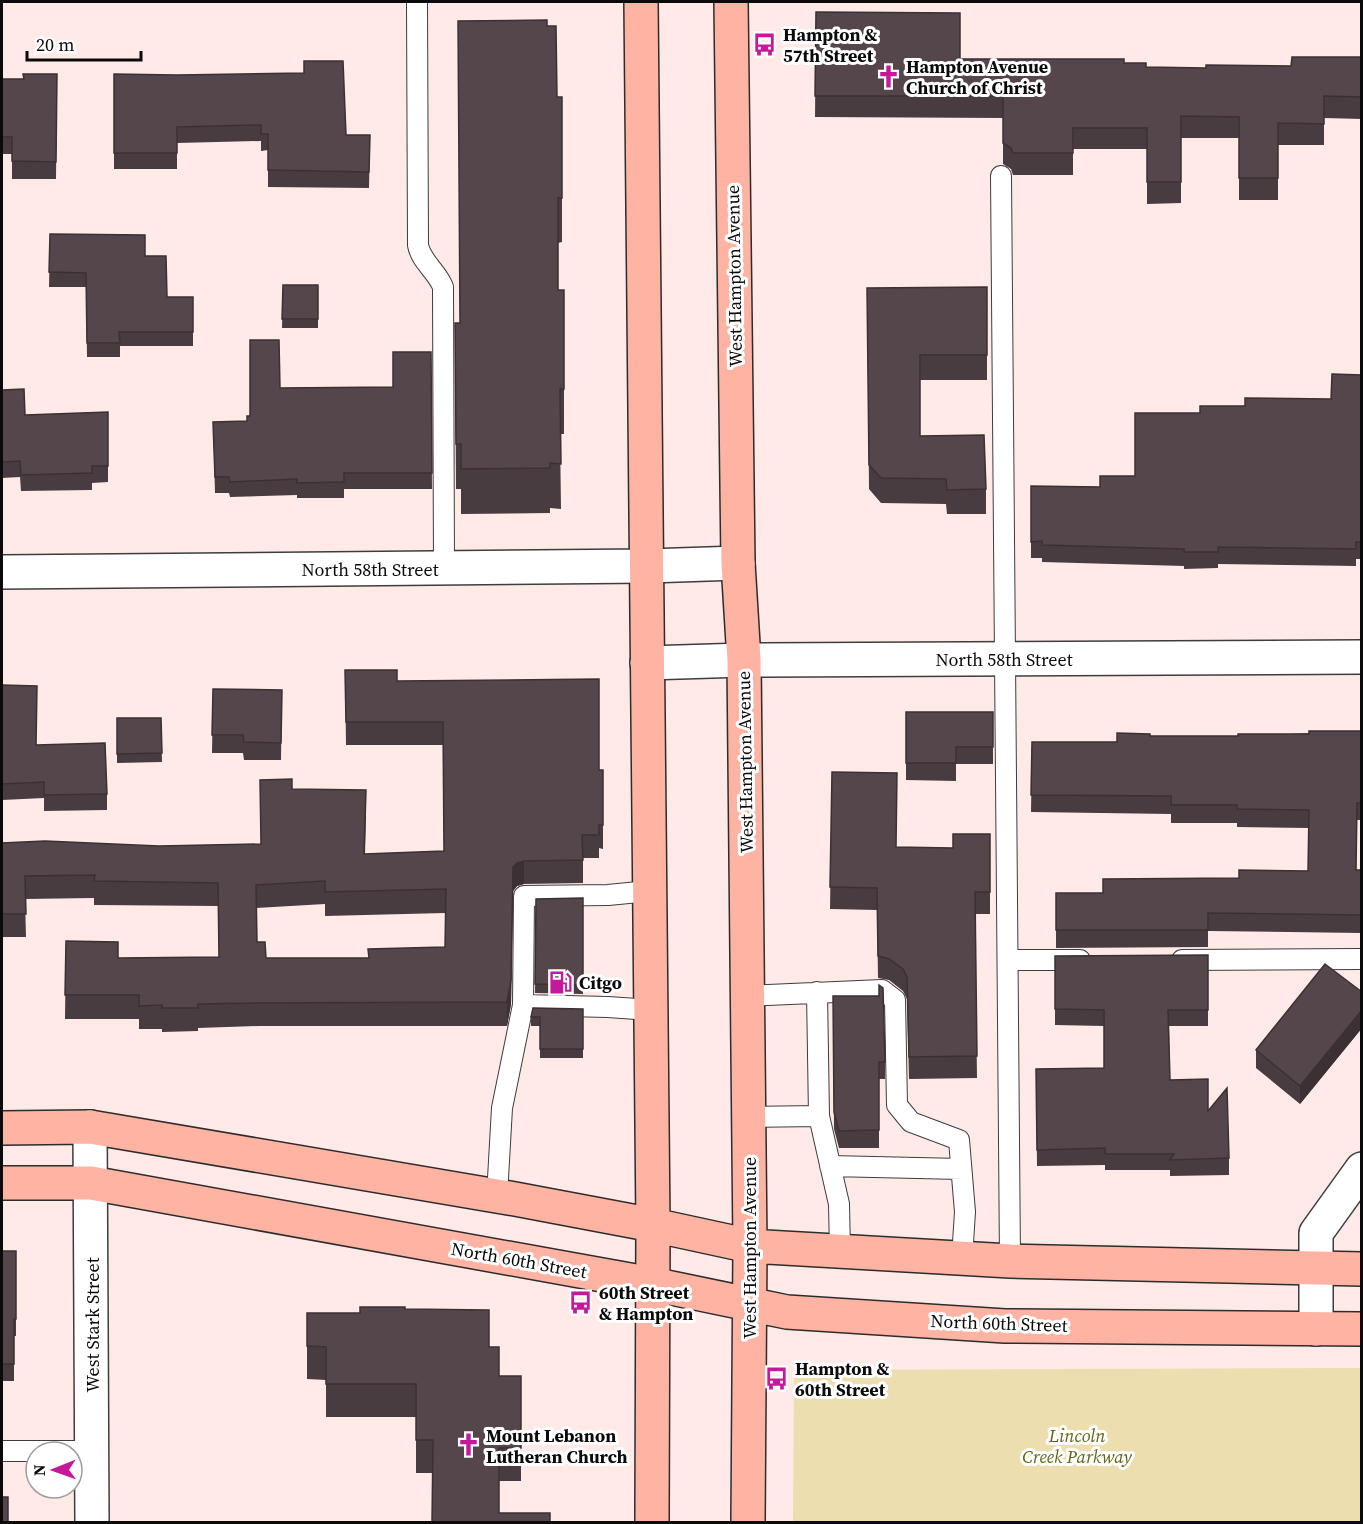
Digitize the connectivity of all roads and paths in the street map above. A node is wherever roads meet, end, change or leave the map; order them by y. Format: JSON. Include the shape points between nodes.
{"nodes":[{"id":1,"x":417,"y":2,"type":"edge"},
{"id":2,"x":641,"y":2,"type":"edge"},
{"id":3,"x":731,"y":2,"type":"edge"},
{"id":4,"x":1001,"y":176,"type":"dead end"},
{"id":5,"x":738,"y":563,"type":"junction"},
{"id":6,"x":648,"y":566,"type":"junction"},
{"id":7,"x":444,"y":568,"type":"junction"},
{"id":8,"x":2,"y":572,"type":"edge"},
{"id":9,"x":1362,"y":657,"type":"edge"},
{"id":10,"x":1004,"y":659,"type":"junction"},
{"id":11,"x":744,"y":660,"type":"junction"},
{"id":12,"x":647,"y":663,"type":"junction"},
{"id":13,"x":649,"y":891,"type":"junction"},
{"id":14,"x":1362,"y":959,"type":"edge"},
{"id":15,"x":1008,"y":960,"type":"junction"},
{"id":16,"x":1102,"y":960,"type":"edge"},
{"id":17,"x":1161,"y":960,"type":"edge"},
{"id":18,"x":817,"y":992,"type":"junction"},
{"id":19,"x":747,"y":996,"type":"junction"},
{"id":20,"x":523,"y":1005,"type":"junction"},
{"id":21,"x":651,"y":1010,"type":"junction"},
{"id":22,"x":819,"y":1116,"type":"junction"},
{"id":23,"x":749,"y":1117,"type":"junction"},
{"id":24,"x":90,"y":1127,"type":"junction"},
{"id":25,"x":2,"y":1128,"type":"edge"},
{"id":26,"x":830,"y":1166,"type":"junction"},
{"id":27,"x":961,"y":1168,"type":"junction"},
{"id":28,"x":1362,"y":1169,"type":"edge"},
{"id":29,"x":2,"y":1183,"type":"edge"},
{"id":30,"x":91,"y":1183,"type":"junction"},
{"id":31,"x":497,"y":1196,"type":"junction"},
{"id":32,"x":653,"y":1225,"type":"junction"},
{"id":33,"x":750,"y":1246,"type":"junction"},
{"id":34,"x":840,"y":1251,"type":"junction"},
{"id":35,"x":962,"y":1258,"type":"junction"},
{"id":36,"x":1010,"y":1261,"type":"junction"},
{"id":37,"x":1316,"y":1269,"type":"junction"},
{"id":38,"x":1362,"y":1269,"type":"edge"},
{"id":39,"x":652,"y":1284,"type":"junction"},
{"id":40,"x":750,"y":1305,"type":"junction"},
{"id":41,"x":1317,"y":1329,"type":"junction"},
{"id":42,"x":1362,"y":1329,"type":"edge"},
{"id":43,"x":2,"y":1451,"type":"edge"},
{"id":44,"x":93,"y":1451,"type":"junction"},
{"id":45,"x":92,"y":1522,"type":"edge"},
{"id":46,"x":652,"y":1522,"type":"edge"},
{"id":47,"x":748,"y":1522,"type":"edge"}],
"edges":[{"from":1,"to":7,"type":"lane","via":[[418,244],[443,287]]},
{"from":2,"to":6,"type":"main road"},
{"from":3,"to":5,"type":"main road","name":"West Hampton Avenue"},
{"from":4,"to":10,"type":"lane"},
{"from":5,"to":6,"type":"street","name":"North 58th Street"},
{"from":5,"to":11,"type":"main road","name":"West Hampton Avenue"},
{"from":6,"to":7,"type":"street","name":"North 58th Street"},
{"from":6,"to":12,"type":"main road"},
{"from":7,"to":8,"type":"street","name":"North 58th Street"},
{"from":9,"to":10,"type":"street","name":"North 58th Street"},
{"from":10,"to":11,"type":"street","name":"North 58th Street"},
{"from":10,"to":15,"type":"lane"},
{"from":11,"to":12,"type":"street","name":"North 58th Street"},
{"from":11,"to":19,"type":"main road","name":"West Hampton Avenue"},
{"from":12,"to":13,"type":"main road"},
{"from":13,"to":20,"type":"lane","via":[[524,896]]},
{"from":13,"to":21,"type":"main road"},
{"from":14,"to":17,"type":"lane"},
{"from":15,"to":16,"type":"lane"},
{"from":15,"to":36,"type":"lane"},
{"from":18,"to":19,"type":"lane"},
{"from":18,"to":22,"type":"lane"},
{"from":18,"to":27,"type":"lane","via":[[882,990],[895,1000],[897,1105],[910,1122],[959,1140]]},
{"from":19,"to":23,"type":"main road","name":"West Hampton Avenue"},
{"from":20,"to":21,"type":"lane"},
{"from":20,"to":31,"type":"lane","via":[[502,1108]]},
{"from":21,"to":32,"type":"main road"},
{"from":22,"to":23,"type":"lane"},
{"from":22,"to":26,"type":"lane"},
{"from":23,"to":33,"type":"main road","name":"West Hampton Avenue"},
{"from":24,"to":25,"type":"main road"},
{"from":24,"to":30,"type":"street","name":"West Stark Street"},
{"from":24,"to":31,"type":"main road"},
{"from":26,"to":27,"type":"lane"},
{"from":26,"to":34,"type":"lane","via":[[839,1204]]},
{"from":27,"to":35,"type":"lane","via":[[965,1212]]},
{"from":28,"to":37,"type":"street","via":[[1316,1233]]},
{"from":29,"to":30,"type":"main road","name":"North 60th Street"},
{"from":30,"to":39,"type":"main road","name":"North 60th Street"},
{"from":30,"to":44,"type":"street","name":"West Stark Street"},
{"from":31,"to":32,"type":"main road"},
{"from":32,"to":33,"type":"main road"},
{"from":32,"to":39,"type":"main road"},
{"from":33,"to":34,"type":"main road"},
{"from":33,"to":40,"type":"main road","name":"West Hampton Avenue"},
{"from":34,"to":35,"type":"main road"},
{"from":35,"to":36,"type":"main road"},
{"from":36,"to":37,"type":"main road"},
{"from":37,"to":38,"type":"main road"},
{"from":37,"to":41,"type":"street"},
{"from":39,"to":40,"type":"main road","name":"North 60th Street"},
{"from":39,"to":46,"type":"main road"},
{"from":40,"to":41,"type":"main road","name":"North 60th Street","via":[[787,1312],[1005,1326]]},
{"from":40,"to":47,"type":"main road","name":"West Hampton Avenue"},
{"from":41,"to":42,"type":"main road","name":"North 60th Street"},
{"from":43,"to":44,"type":"lane"},
{"from":44,"to":45,"type":"street","name":"West Stark Street"}]}
